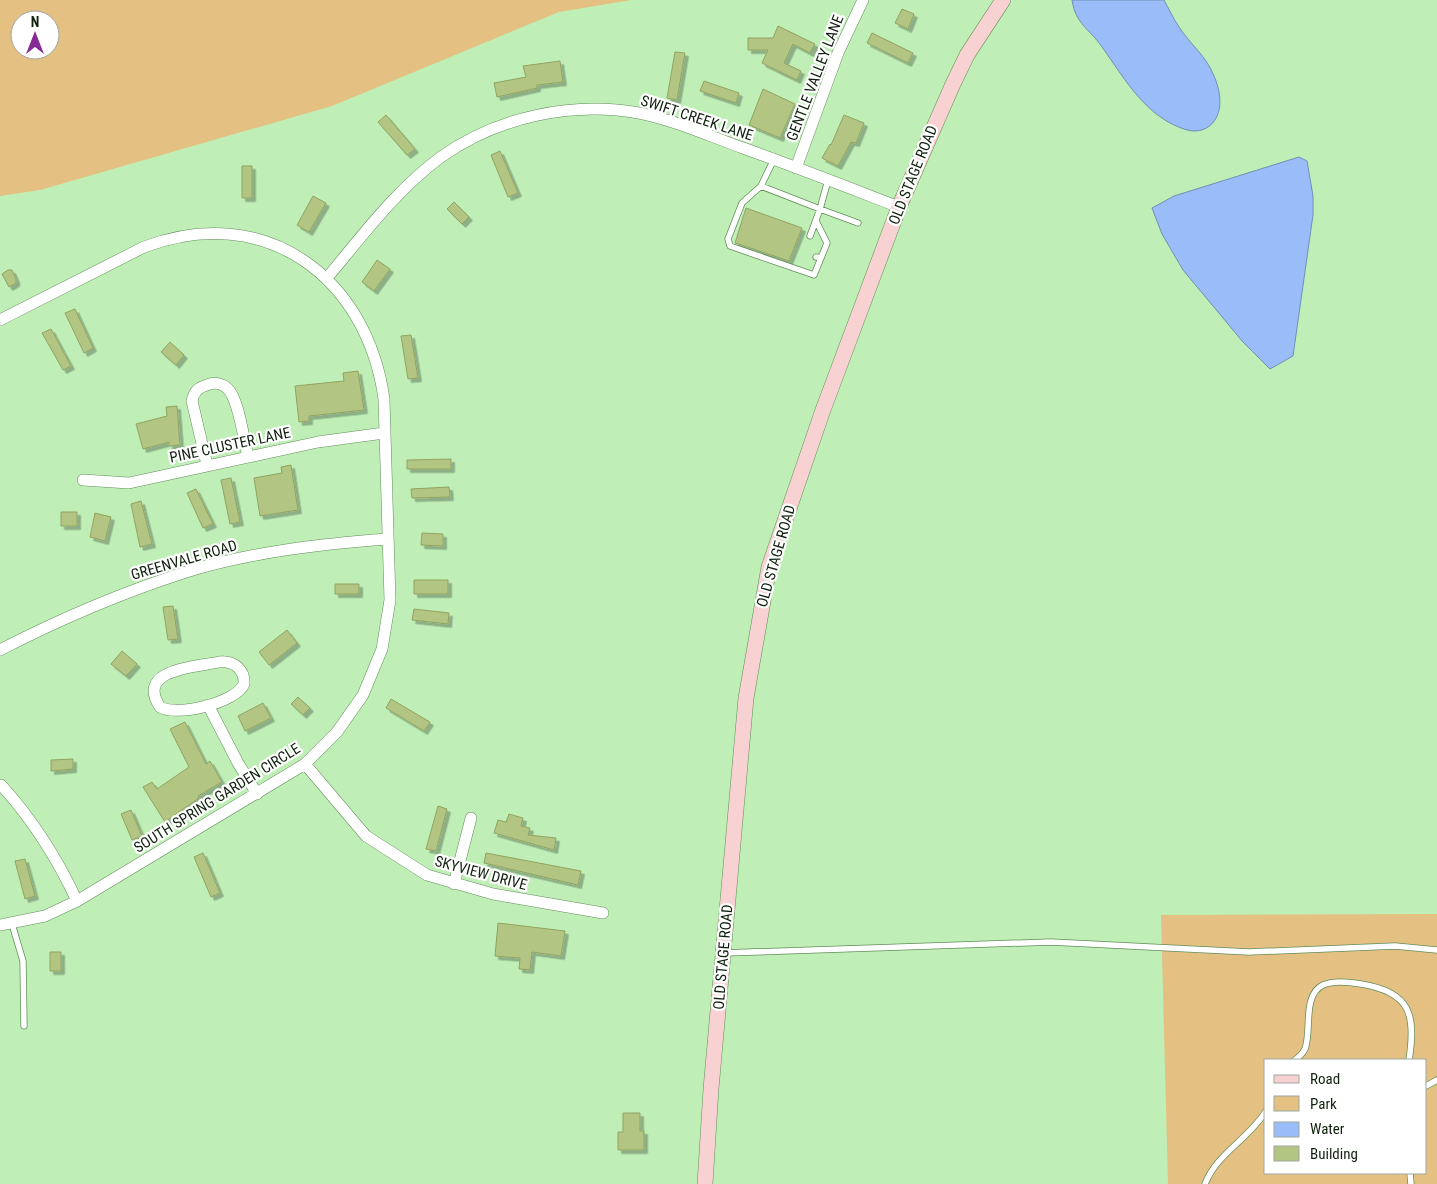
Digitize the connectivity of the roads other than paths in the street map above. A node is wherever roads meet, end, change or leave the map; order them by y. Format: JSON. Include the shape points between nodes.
{"nodes":[{"id":1,"x":863,"y":0,"type":"edge"},
{"id":2,"x":1003,"y":0,"type":"edge"},
{"id":3,"x":774,"y":159,"type":"junction"},
{"id":4,"x":796,"y":168,"type":"junction"},
{"id":5,"x":828,"y":180,"type":"junction"},
{"id":6,"x":761,"y":186,"type":"junction"},
{"id":7,"x":899,"y":206,"type":"junction"},
{"id":8,"x":820,"y":209,"type":"junction"},
{"id":9,"x":816,"y":221,"type":"junction"},
{"id":10,"x":858,"y":223,"type":"dead end"},
{"id":11,"x":810,"y":236,"type":"dead end"},
{"id":12,"x":799,"y":264,"type":"dead end"},
{"id":13,"x":797,"y":270,"type":"junction"},
{"id":14,"x":327,"y":278,"type":"junction"},
{"id":15,"x":0,"y":320,"type":"edge"},
{"id":16,"x":384,"y":433,"type":"junction"},
{"id":17,"x":248,"y":456,"type":"junction"},
{"id":18,"x":207,"y":465,"type":"junction"},
{"id":19,"x":82,"y":480,"type":"dead end"},
{"id":20,"x":388,"y":539,"type":"junction"},
{"id":21,"x":0,"y":650,"type":"edge"},
{"id":22,"x":208,"y":705,"type":"junction"},
{"id":23,"x":305,"y":764,"type":"junction"},
{"id":24,"x":1,"y":785,"type":"edge"},
{"id":25,"x":257,"y":794,"type":"junction"},
{"id":26,"x":471,"y":818,"type":"dead end"},
{"id":27,"x":454,"y":884,"type":"junction"},
{"id":28,"x":77,"y":901,"type":"junction"},
{"id":29,"x":603,"y":913,"type":"dead end"},
{"id":30,"x":12,"y":924,"type":"junction"},
{"id":31,"x":0,"y":925,"type":"edge"},
{"id":32,"x":1437,"y":950,"type":"edge"},
{"id":33,"x":724,"y":953,"type":"junction"},
{"id":34,"x":24,"y":1026,"type":"dead end"},
{"id":35,"x":1296,"y":1059,"type":"edge"},
{"id":36,"x":1409,"y":1059,"type":"edge"},
{"id":37,"x":1264,"y":1114,"type":"edge"},
{"id":38,"x":705,"y":1184,"type":"edge"},
{"id":39,"x":1205,"y":1184,"type":"edge"}],
"edges":[{"from":1,"to":4,"type":"street","name":"GENTLE VALLEY LANE","via":[[838,54]]},
{"from":2,"to":7,"type":"main road","name":"OLD STAGE ROAD","via":[[952,84]]},
{"from":3,"to":4,"type":"street","name":"SWIFT CREEK LANE"},
{"from":3,"to":6,"type":"lane"},
{"from":3,"to":14,"type":"street","name":"SWIFT CREEK LANE","via":[[641,113],[595,109],[564,110],[535,116],[482,133],[427,168],[370,226]]},
{"from":4,"to":5,"type":"street","name":"SWIFT CREEK LANE"},
{"from":5,"to":7,"type":"street","name":"SWIFT CREEK LANE"},
{"from":5,"to":8,"type":"lane"},
{"from":6,"to":8,"type":"lane"},
{"from":6,"to":13,"type":"lane","via":[[742,203],[728,239],[730,246]]},
{"from":7,"to":33,"type":"main road","name":"OLD STAGE ROAD","via":[[822,410],[769,567],[746,698]]},
{"from":8,"to":9,"type":"lane"},
{"from":8,"to":10,"type":"lane"},
{"from":9,"to":11,"type":"lane"},
{"from":9,"to":13,"type":"lane","via":[[827,243],[814,275]]},
{"from":12,"to":13,"type":"lane"},
{"from":14,"to":15,"type":"street","name":"SOUTH SPRING GARDEN CIRCLE","via":[[292,253],[254,238],[226,234],[187,235],[144,246]]},
{"from":14,"to":16,"type":"street","name":"SOUTH SPRING GARDEN CIRCLE","via":[[357,315],[370,342],[384,399]]},
{"from":16,"to":17,"type":"street","name":"PINE CLUSTER LANE"},
{"from":16,"to":20,"type":"street","name":"SOUTH SPRING GARDEN CIRCLE"},
{"from":17,"to":18,"type":"street","name":"PINE CLUSTER LANE"},
{"from":17,"to":18,"type":"street","via":[[232,395],[223,385],[212,383],[194,392],[192,401]]},
{"from":18,"to":19,"type":"street","name":"PINE CLUSTER LANE","via":[[129,483]]},
{"from":20,"to":21,"type":"street","name":"GREENVALE ROAD","via":[[269,553],[187,572],[106,600]]},
{"from":20,"to":23,"type":"street","name":"SOUTH SPRING GARDEN CIRCLE","via":[[390,600],[382,649],[351,714]]},
{"from":22,"to":22,"type":"street","via":[[179,711],[164,710],[154,694],[156,681],[164,674],[220,662],[238,667],[244,680],[242,688],[230,698]]},
{"from":22,"to":25,"type":"street"},
{"from":23,"to":25,"type":"street","name":"SOUTH SPRING GARDEN CIRCLE"},
{"from":23,"to":27,"type":"street","name":"SKYVIEW DRIVE","via":[[366,836],[427,875]]},
{"from":24,"to":28,"type":"street","via":[[25,810],[51,850]]},
{"from":25,"to":28,"type":"street","name":"SOUTH SPRING GARDEN CIRCLE"},
{"from":26,"to":27,"type":"street"},
{"from":27,"to":29,"type":"street","name":"SKYVIEW DRIVE"},
{"from":28,"to":30,"type":"street","name":"SOUTH SPRING GARDEN CIRCLE","via":[[45,916]]},
{"from":30,"to":31,"type":"street","name":"SOUTH SPRING GARDEN CIRCLE"},
{"from":30,"to":34,"type":"lane","via":[[22,961]]},
{"from":32,"to":33,"type":"lane","via":[[1395,946],[1249,952],[1051,942]]},
{"from":33,"to":38,"type":"main road","name":"OLD STAGE ROAD"},
{"from":35,"to":36,"type":"lane","via":[[1305,1050],[1314,995],[1323,985],[1338,982],[1376,986],[1393,993],[1405,1006],[1413,1024]]},
{"from":37,"to":39,"type":"lane","via":[[1210,1170]]}]}
